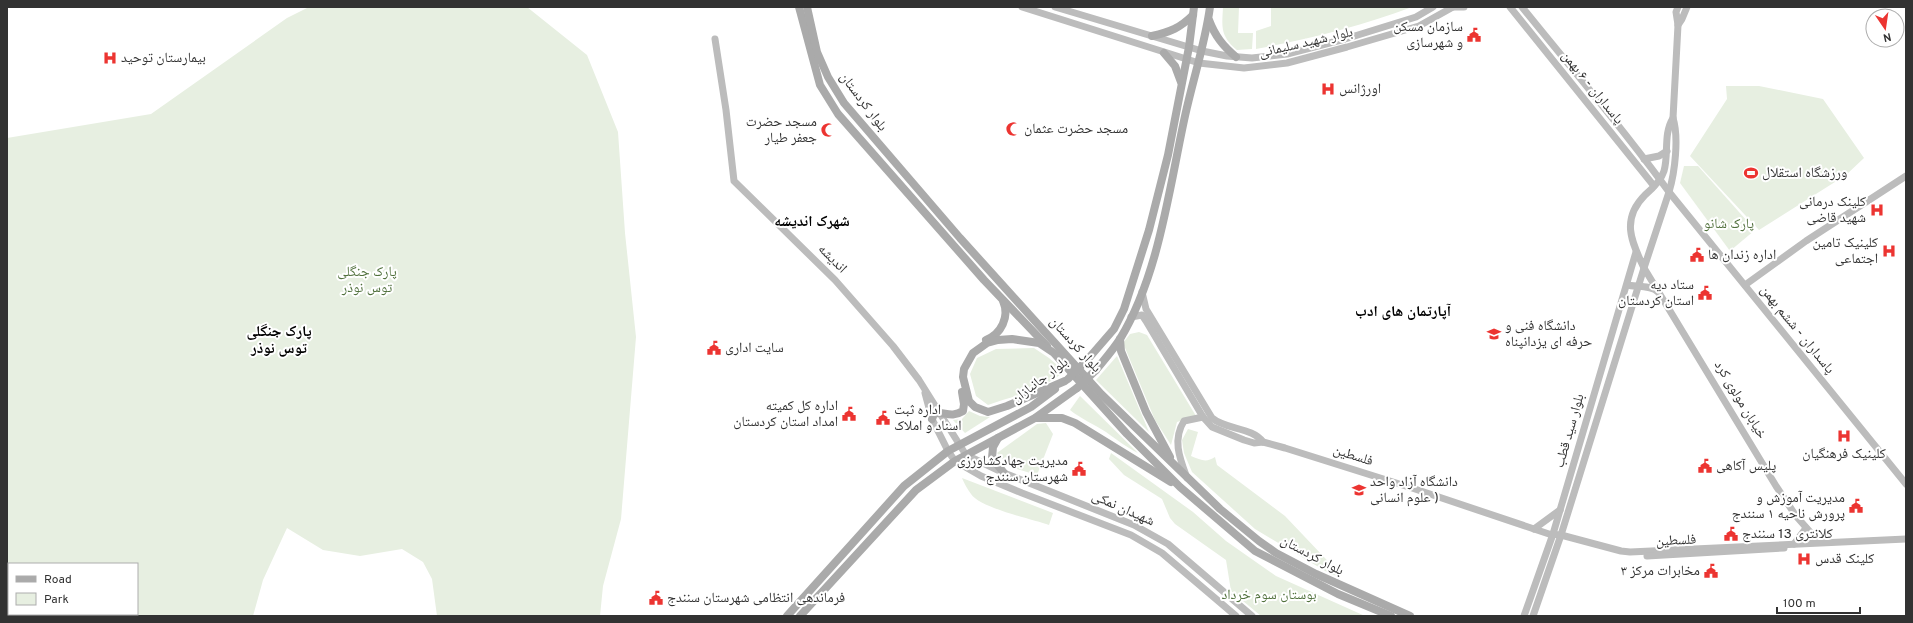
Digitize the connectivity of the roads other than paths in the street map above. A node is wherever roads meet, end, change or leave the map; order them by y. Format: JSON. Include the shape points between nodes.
{"nodes":[{"id":1,"x":799,"y":7,"type":"edge"},
{"id":2,"x":807,"y":7,"type":"edge"},
{"id":3,"x":1022,"y":7,"type":"edge"},
{"id":4,"x":1055,"y":7,"type":"edge"},
{"id":5,"x":1210,"y":7,"type":"edge"},
{"id":6,"x":1433,"y":7,"type":"edge"},
{"id":7,"x":1453,"y":7,"type":"edge"},
{"id":8,"x":1464,"y":7,"type":"edge"},
{"id":9,"x":1510,"y":7,"type":"edge"},
{"id":10,"x":1522,"y":7,"type":"edge"},
{"id":11,"x":1678,"y":7,"type":"edge"},
{"id":12,"x":1687,"y":7,"type":"edge"},
{"id":13,"x":1194,"y":11,"type":"edge"},
{"id":14,"x":1208,"y":19,"type":"junction"},
{"id":15,"x":1678,"y":25,"type":"junction"},
{"id":16,"x":808,"y":28,"type":"junction"},
{"id":17,"x":1152,"y":36,"type":"junction"},
{"id":18,"x":714,"y":39,"type":"dead end"},
{"id":19,"x":1189,"y":47,"type":"junction"},
{"id":20,"x":1202,"y":51,"type":"junction"},
{"id":21,"x":1164,"y":53,"type":"junction"},
{"id":22,"x":1236,"y":57,"type":"junction"},
{"id":23,"x":1186,"y":60,"type":"junction"},
{"id":24,"x":1199,"y":63,"type":"junction"},
{"id":25,"x":1181,"y":82,"type":"junction"},
{"id":26,"x":1673,"y":118,"type":"junction"},
{"id":27,"x":1667,"y":151,"type":"junction"},
{"id":28,"x":1644,"y":159,"type":"junction"},
{"id":29,"x":1906,"y":176,"type":"edge"},
{"id":30,"x":1659,"y":179,"type":"junction"},
{"id":31,"x":1654,"y":186,"type":"junction"},
{"id":32,"x":1669,"y":192,"type":"junction"},
{"id":33,"x":1636,"y":252,"type":"junction"},
{"id":34,"x":1644,"y":268,"type":"junction"},
{"id":35,"x":992,"y":273,"type":"junction"},
{"id":36,"x":984,"y":280,"type":"junction"},
{"id":37,"x":1627,"y":285,"type":"junction"},
{"id":38,"x":1744,"y":285,"type":"junction"},
{"id":39,"x":1638,"y":288,"type":"junction"},
{"id":40,"x":1142,"y":292,"type":"junction"},
{"id":41,"x":1661,"y":295,"type":"junction"},
{"id":42,"x":1002,"y":298,"type":"junction"},
{"id":43,"x":1131,"y":317,"type":"junction"},
{"id":44,"x":1120,"y":339,"type":"junction"},
{"id":45,"x":1054,"y":354,"type":"junction"},
{"id":46,"x":919,"y":380,"type":"junction"},
{"id":47,"x":1067,"y":380,"type":"junction"},
{"id":48,"x":941,"y":414,"type":"junction"},
{"id":49,"x":1203,"y":417,"type":"junction"},
{"id":50,"x":1036,"y":418,"type":"junction"},
{"id":51,"x":932,"y":419,"type":"junction"},
{"id":52,"x":999,"y":437,"type":"junction"},
{"id":53,"x":1263,"y":442,"type":"junction"},
{"id":54,"x":959,"y":445,"type":"junction"},
{"id":55,"x":948,"y":452,"type":"junction"},
{"id":56,"x":1178,"y":452,"type":"junction"},
{"id":57,"x":966,"y":455,"type":"junction"},
{"id":58,"x":955,"y":461,"type":"junction"},
{"id":59,"x":1173,"y":463,"type":"junction"},
{"id":60,"x":1004,"y":473,"type":"junction"},
{"id":61,"x":1188,"y":479,"type":"junction"},
{"id":62,"x":1906,"y":484,"type":"edge"},
{"id":63,"x":1180,"y":487,"type":"junction"},
{"id":64,"x":1560,"y":510,"type":"junction"},
{"id":65,"x":1806,"y":528,"type":"junction"},
{"id":66,"x":1534,"y":529,"type":"junction"},
{"id":67,"x":1906,"y":531,"type":"edge"},
{"id":68,"x":1555,"y":536,"type":"junction"},
{"id":69,"x":1905,"y":539,"type":"edge"},
{"id":70,"x":1819,"y":542,"type":"junction"},
{"id":71,"x":1795,"y":543,"type":"junction"},
{"id":72,"x":805,"y":614,"type":"edge"},
{"id":73,"x":787,"y":616,"type":"edge"},
{"id":74,"x":1236,"y":616,"type":"edge"},
{"id":75,"x":1252,"y":616,"type":"edge"},
{"id":76,"x":1391,"y":616,"type":"edge"},
{"id":77,"x":1410,"y":616,"type":"edge"},
{"id":78,"x":1524,"y":616,"type":"edge"},
{"id":79,"x":1533,"y":616,"type":"edge"}],
"edges":[{"from":1,"to":16,"type":"main road","name":"بلوار کردستان"},
{"from":2,"to":16,"type":"main road","name":"بلوار کردستان"},
{"from":3,"to":21,"type":"main road","name":"بلوار شهید سلیمانی"},
{"from":4,"to":17,"type":"main road","name":"بلوار شهید سلیمانی"},
{"from":5,"to":14,"type":"main road","name":"بلوار جانبازان"},
{"from":6,"to":22,"type":"main road","name":"بلوار شهید سلیمانی","via":[[1399,22],[1294,52],[1252,58]]},
{"from":7,"to":8,"type":"main road"},
{"from":7,"to":24,"type":"main road","name":"بلوار شهید سلیمانی","via":[[1419,26],[1287,63],[1244,68]]},
{"from":9,"to":31,"type":"main road","name":"پاسداران - ۶ بهمن"},
{"from":10,"to":28,"type":"main road","name":"پاسداران - ۶ بهمن"},
{"from":11,"to":15,"type":"main road"},
{"from":12,"to":15,"type":"main road"},
{"from":13,"to":17,"type":"main road","via":[[1183,25],[1171,32]]},
{"from":13,"to":19,"type":"main road","name":"بلوار جانبازان"},
{"from":14,"to":20,"type":"main road","name":"بلوار جانبازان"},
{"from":14,"to":22,"type":"main road","via":[[1216,36]]},
{"from":15,"to":26,"type":"main road"},
{"from":16,"to":35,"type":"main road","name":"بلوار کردستان","via":[[828,78],[844,103]]},
{"from":16,"to":36,"type":"main road","name":"بلوار کردستان","via":[[820,84],[838,114]]},
{"from":17,"to":19,"type":"main road","name":"بلوار شهید سلیمانی"},
{"from":18,"to":46,"type":"main road","name":"اندیشه","via":[[734,181],[835,280]]},
{"from":19,"to":20,"type":"main road","name":"بلوار شهید سلیمانی"},
{"from":19,"to":23,"type":"main road","name":"بلوار جانبازان"},
{"from":20,"to":22,"type":"main road","name":"بلوار شهید سلیمانی"},
{"from":20,"to":24,"type":"main road","name":"بلوار جانبازان"},
{"from":21,"to":23,"type":"main road","name":"بلوار شهید سلیمانی"},
{"from":21,"to":25,"type":"main road","via":[[1175,66]]},
{"from":23,"to":24,"type":"main road","name":"بلوار شهید سلیمانی"},
{"from":23,"to":25,"type":"main road","name":"بلوار جانبازان"},
{"from":24,"to":40,"type":"main road","name":"بلوار جانبازان","via":[[1156,250]]},
{"from":25,"to":47,"type":"main road","name":"بلوار جانبازان","bridge":true,"via":[[1168,155],[1149,230],[1124,309],[1114,329]]},
{"from":26,"to":27,"type":"main road","via":[[1668,126]]},
{"from":26,"to":32,"type":"main road","name":"بلوار سید قطب","via":[[1676,129]]},
{"from":27,"to":28,"type":"main road","via":[[1659,156]]},
{"from":27,"to":30,"type":"main road","via":[[1664,170]]},
{"from":28,"to":30,"type":"main road","name":"پاسداران - ۶ بهمن"},
{"from":29,"to":38,"type":"main road"},
{"from":30,"to":31,"type":"main road"},
{"from":30,"to":32,"type":"main road","name":"پاسداران - ششم بهمن"},
{"from":31,"to":33,"type":"main road","via":[[1631,216]]},
{"from":32,"to":34,"type":"main road","name":"بلوار سید قطب"},
{"from":32,"to":38,"type":"main road","name":"پاسداران - ششم بهمن"},
{"from":33,"to":34,"type":"main road","name":"خیابان مولوی کرد"},
{"from":33,"to":37,"type":"main road","name":"بلوار سید قطب"},
{"from":34,"to":39,"type":"main road","name":"بلوار سید قطب"},
{"from":34,"to":41,"type":"main road","name":"خیابان مولوی کرد"},
{"from":35,"to":36,"type":"main road"},
{"from":35,"to":59,"type":"main road","name":"بلوار کردستان","via":[[1101,394]]},
{"from":36,"to":42,"type":"main road","name":"بلوار کردستان"},
{"from":37,"to":39,"type":"main road"},
{"from":37,"to":64,"type":"main road","name":"بلوار سید قطب"},
{"from":38,"to":62,"type":"main road","name":"پاسداران - ششم بهمن"},
{"from":39,"to":41,"type":"main road","via":[[1652,288]]},
{"from":39,"to":68,"type":"main road","name":"بلوار سید قطب"},
{"from":40,"to":43,"type":"main road","name":"بلوار جانبازان"},
{"from":40,"to":53,"type":"main road","name":"فلسطین","via":[[1146,309],[1212,418],[1224,425],[1258,436]]},
{"from":41,"to":65,"type":"main road","name":"خیابان مولوی کرد","via":[[1762,463]]},
{"from":42,"to":45,"type":"main road","name":"بلوار کردستان"},
{"from":42,"to":48,"type":"main road","via":[[1006,307],[1001,328],[994,336],[977,344],[963,360],[959,377],[963,411],[955,415]]},
{"from":43,"to":44,"type":"main road","name":"بلوار جانبازان"},
{"from":43,"to":49,"type":"main road","name":"فلسطین","via":[[1142,315]]},
{"from":44,"to":50,"type":"main road","name":"بلوار جانبازان","bridge":true,"via":[[1096,370],[1077,388]]},
{"from":44,"to":59,"type":"main road","via":[[1121,351],[1146,412]]},
{"from":45,"to":47,"type":"main road","name":"بلوار کردستان","via":[[1039,343],[1027,340],[998,340],[987,343],[973,353],[964,369],[964,384],[968,396],[975,408],[988,412]]},
{"from":45,"to":63,"type":"main road","name":"بلوار کردستان","via":[[1127,434]]},
{"from":46,"to":48,"type":"main road","name":"اندیشه"},
{"from":46,"to":51,"type":"main road","name":"اندیشه"},
{"from":47,"to":54,"type":"main road","name":"بلوار جانبازان","via":[[1031,407]]},
{"from":48,"to":51,"type":"main road","via":[[934,414]]},
{"from":48,"to":54,"type":"main road","name":"اندیشه"},
{"from":49,"to":53,"type":"main road","name":"فلسطین","via":[[1212,427],[1254,443]]},
{"from":49,"to":56,"type":"main road","via":[[1184,421],[1177,439]]},
{"from":50,"to":52,"type":"main road","name":"بلوار جانبازان"},
{"from":50,"to":63,"type":"main road","via":[[1062,418],[1075,423]]},
{"from":51,"to":55,"type":"main road","name":"اندیشه"},
{"from":52,"to":57,"type":"main road","name":"بلوار جانبازان"},
{"from":52,"to":60,"type":"main road","via":[[994,445],[992,458]]},
{"from":53,"to":66,"type":"main road","name":"فلسطین"},
{"from":54,"to":55,"type":"main road","name":"بلوار جانبازان"},
{"from":54,"to":57,"type":"main road","name":"اندیشه"},
{"from":55,"to":58,"type":"main road","name":"اندیشه"},
{"from":55,"to":73,"type":"main road","name":"بلوار جانبازان","via":[[904,486]]},
{"from":56,"to":59,"type":"main road"},
{"from":56,"to":61,"type":"main road"},
{"from":57,"to":58,"type":"main road","name":"بلوار جانبازان"},
{"from":57,"to":60,"type":"main road","name":"شهیدان نمکی"},
{"from":58,"to":72,"type":"main road","name":"بلوار جانبازان","via":[[910,494]]},
{"from":58,"to":74,"type":"main road","name":"شهیدان نمکی","via":[[981,476],[1131,535],[1162,553]]},
{"from":59,"to":61,"type":"main road","name":"بلوار کردستان"},
{"from":60,"to":75,"type":"main road","name":"شهیدان نمکی","via":[[1134,525],[1168,544]]},
{"from":61,"to":77,"type":"main road","name":"بلوار کردستان","via":[[1244,530],[1276,553]]},
{"from":63,"to":76,"type":"main road","name":"بلوار کردستان","via":[[1255,551],[1338,594]]},
{"from":64,"to":66,"type":"main road"},
{"from":64,"to":68,"type":"main road","name":"بلوار سید قطب"},
{"from":65,"to":70,"type":"main road","name":"خیابان مولوی کرد"},
{"from":65,"to":71,"type":"main road"},
{"from":66,"to":68,"type":"main road","name":"فلسطین"},
{"from":67,"to":69,"type":"main road"},
{"from":68,"to":71,"type":"main road","name":"فلسطین","via":[[1630,556],[1787,548]]},
{"from":68,"to":78,"type":"main road","name":"بلوار سید قطب"},
{"from":68,"to":79,"type":"main road","name":"بلوار سید قطب"},
{"from":69,"to":70,"type":"main road","name":"فلسطین"},
{"from":70,"to":71,"type":"main road","name":"فلسطین"}]}
